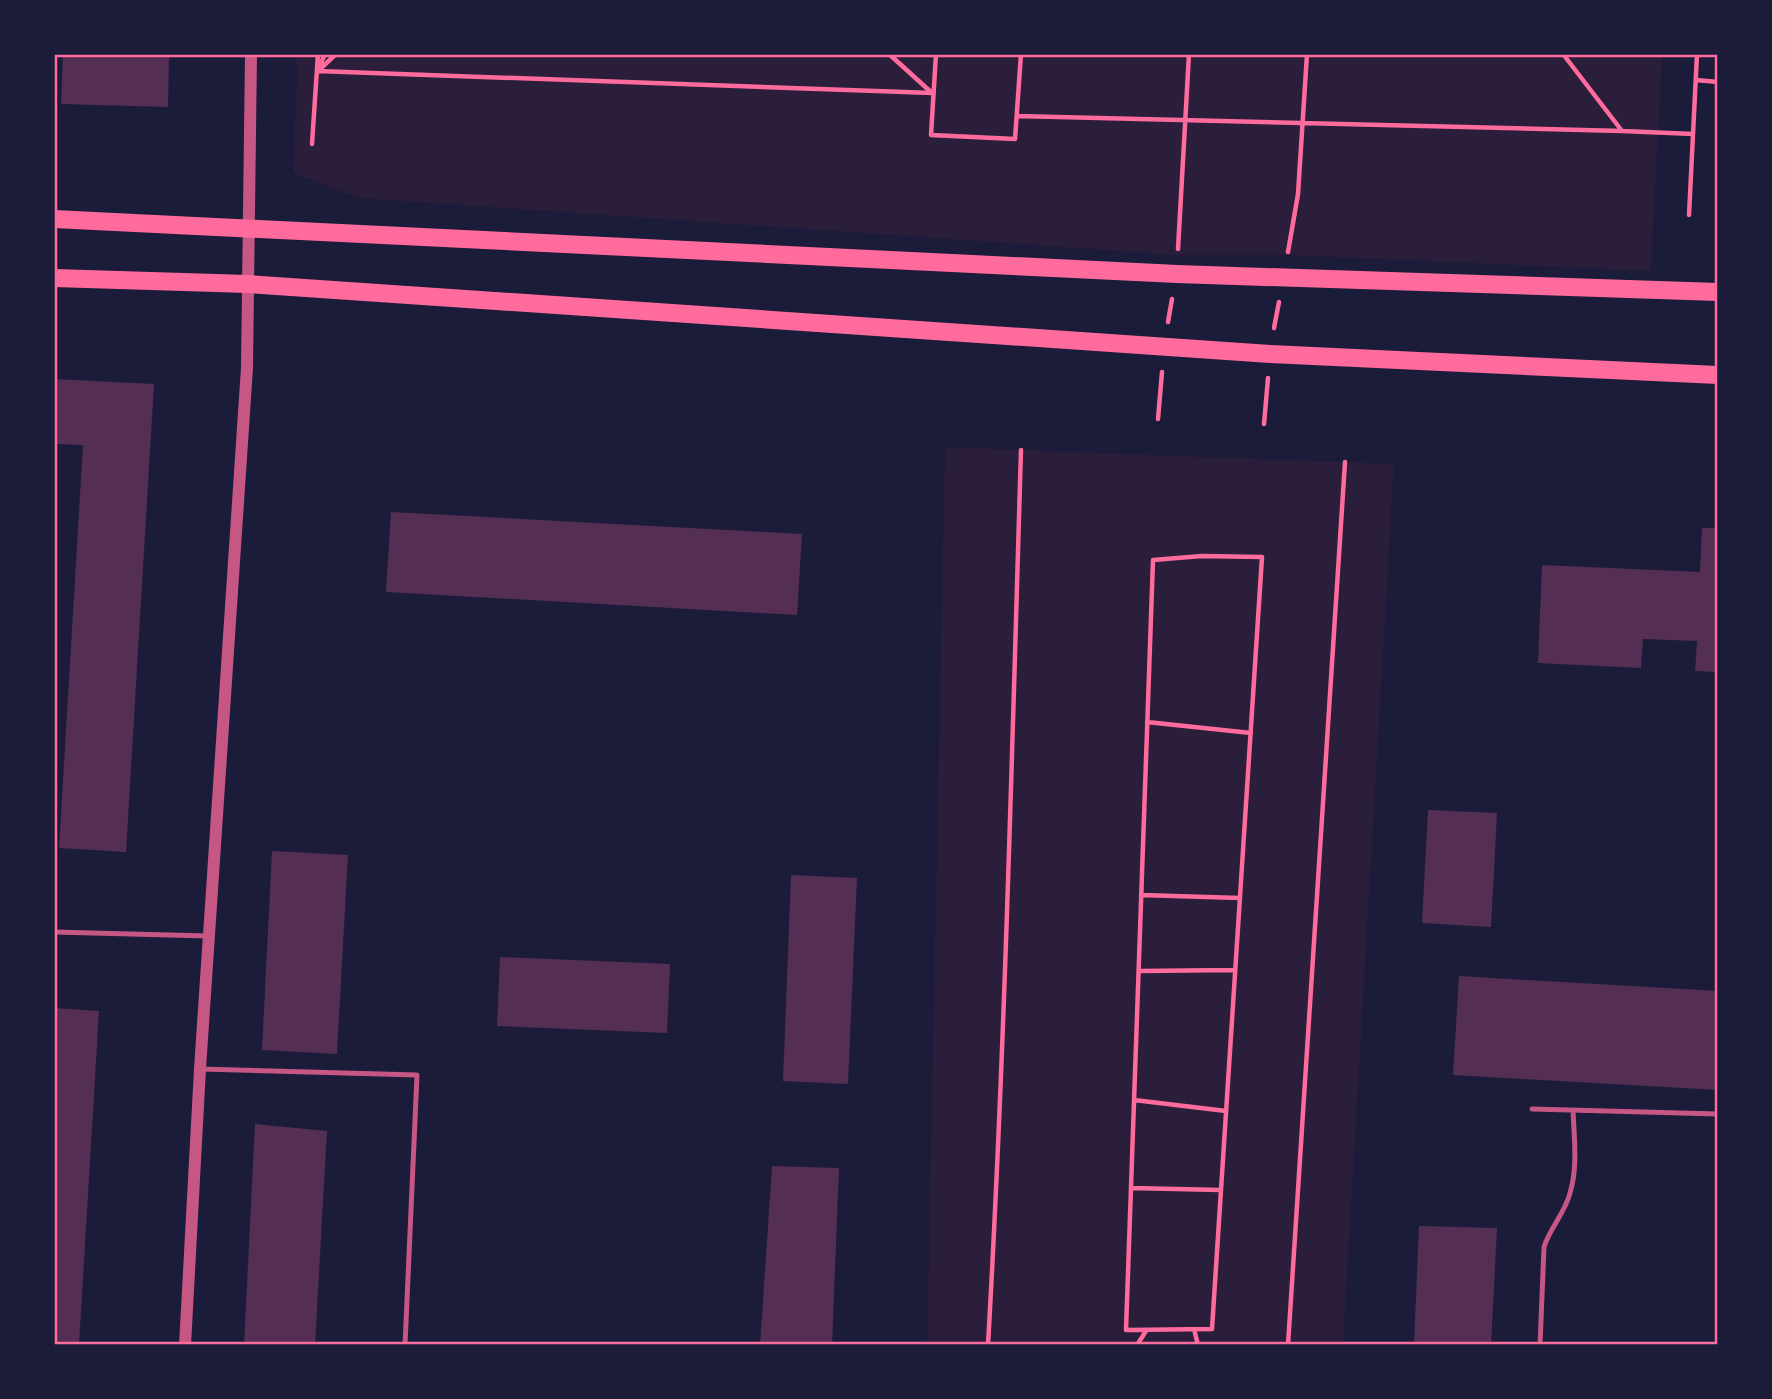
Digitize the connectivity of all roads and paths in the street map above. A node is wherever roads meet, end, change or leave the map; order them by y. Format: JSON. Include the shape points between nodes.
{"nodes":[{"id":1,"x":251,"y":54,"type":"edge"},
{"id":2,"x":318,"y":54,"type":"edge"},
{"id":3,"x":325,"y":54,"type":"edge"},
{"id":4,"x":336,"y":54,"type":"edge"},
{"id":5,"x":889,"y":54,"type":"edge"},
{"id":6,"x":936,"y":54,"type":"edge"},
{"id":7,"x":1021,"y":54,"type":"edge"},
{"id":8,"x":1189,"y":54,"type":"edge"},
{"id":9,"x":1307,"y":54,"type":"edge"},
{"id":10,"x":1563,"y":54,"type":"edge"},
{"id":11,"x":1698,"y":54,"type":"edge"},
{"id":12,"x":317,"y":71,"type":"junction"},
{"id":13,"x":1696,"y":80,"type":"junction"},
{"id":14,"x":1718,"y":82,"type":"edge"},
{"id":15,"x":933,"y":93,"type":"junction"},
{"id":16,"x":1017,"y":116,"type":"junction"},
{"id":17,"x":1186,"y":120,"type":"junction"},
{"id":18,"x":1303,"y":123,"type":"junction"},
{"id":19,"x":1622,"y":131,"type":"junction"},
{"id":20,"x":1693,"y":134,"type":"junction"},
{"id":21,"x":312,"y":144,"type":"dead end"},
{"id":22,"x":1689,"y":215,"type":"dead end"},
{"id":23,"x":54,"y":219,"type":"edge"},
{"id":24,"x":250,"y":229,"type":"junction"},
{"id":25,"x":1177,"y":274,"type":"junction"},
{"id":26,"x":1283,"y":277,"type":"junction"},
{"id":27,"x":54,"y":278,"type":"edge"},
{"id":28,"x":248,"y":284,"type":"junction"},
{"id":29,"x":1718,"y":292,"type":"edge"},
{"id":30,"x":1164,"y":347,"type":"junction"},
{"id":31,"x":1270,"y":354,"type":"junction"},
{"id":32,"x":1718,"y":376,"type":"edge"},
{"id":33,"x":1158,"y":419,"type":"dead end"},
{"id":34,"x":1265,"y":424,"type":"dead end"},
{"id":35,"x":1021,"y":450,"type":"dead end"},
{"id":36,"x":1345,"y":462,"type":"dead end"},
{"id":37,"x":1147,"y":722,"type":"junction"},
{"id":38,"x":1251,"y":733,"type":"junction"},
{"id":39,"x":1141,"y":895,"type":"junction"},
{"id":40,"x":1240,"y":898,"type":"junction"},
{"id":41,"x":54,"y":932,"type":"edge"},
{"id":42,"x":208,"y":936,"type":"junction"},
{"id":43,"x":1235,"y":970,"type":"junction"},
{"id":44,"x":1139,"y":971,"type":"junction"},
{"id":45,"x":200,"y":1069,"type":"junction"},
{"id":46,"x":1134,"y":1100,"type":"junction"},
{"id":47,"x":1532,"y":1110,"type":"dead end"},
{"id":48,"x":1573,"y":1110,"type":"junction"},
{"id":49,"x":1226,"y":1111,"type":"junction"},
{"id":50,"x":1718,"y":1114,"type":"edge"},
{"id":51,"x":1131,"y":1188,"type":"junction"},
{"id":52,"x":1221,"y":1190,"type":"junction"},
{"id":53,"x":1194,"y":1329,"type":"junction"},
{"id":54,"x":1146,"y":1330,"type":"junction"},
{"id":55,"x":185,"y":1345,"type":"edge"},
{"id":56,"x":405,"y":1345,"type":"edge"},
{"id":57,"x":988,"y":1345,"type":"edge"},
{"id":58,"x":1137,"y":1345,"type":"edge"},
{"id":59,"x":1198,"y":1345,"type":"edge"},
{"id":60,"x":1288,"y":1345,"type":"edge"},
{"id":61,"x":1540,"y":1345,"type":"edge"}],
"edges":[{"from":1,"to":24,"type":"street"},
{"from":2,"to":12,"type":"path"},
{"from":3,"to":12,"type":"path"},
{"from":4,"to":12,"type":"path"},
{"from":5,"to":15,"type":"path"},
{"from":6,"to":15,"type":"path"},
{"from":7,"to":16,"type":"path"},
{"from":8,"to":17,"type":"path"},
{"from":9,"to":18,"type":"path"},
{"from":10,"to":19,"type":"path"},
{"from":11,"to":13,"type":"path"},
{"from":12,"to":15,"type":"path"},
{"from":12,"to":21,"type":"path"},
{"from":13,"to":14,"type":"path"},
{"from":13,"to":20,"type":"path"},
{"from":15,"to":16,"type":"path","via":[[931,135],[1015,139]]},
{"from":16,"to":17,"type":"path"},
{"from":17,"to":18,"type":"path"},
{"from":17,"to":25,"type":"path"},
{"from":18,"to":19,"type":"path"},
{"from":18,"to":26,"type":"path","via":[[1298,194]]},
{"from":19,"to":20,"type":"path"},
{"from":20,"to":22,"type":"path"},
{"from":23,"to":24,"type":"main road"},
{"from":24,"to":25,"type":"main road"},
{"from":24,"to":28,"type":"street"},
{"from":25,"to":26,"type":"main road"},
{"from":25,"to":30,"type":"path"},
{"from":26,"to":29,"type":"main road"},
{"from":26,"to":31,"type":"path"},
{"from":27,"to":28,"type":"main road"},
{"from":28,"to":30,"type":"main road"},
{"from":28,"to":42,"type":"street","via":[[247,368]]},
{"from":30,"to":31,"type":"main road"},
{"from":30,"to":33,"type":"path"},
{"from":31,"to":32,"type":"main road"},
{"from":31,"to":34,"type":"path"},
{"from":35,"to":57,"type":"path","via":[[1007,938]]},
{"from":36,"to":60,"type":"path"},
{"from":37,"to":38,"type":"path"},
{"from":37,"to":38,"type":"path","via":[[1153,560],[1262,557]]},
{"from":37,"to":39,"type":"path"},
{"from":38,"to":40,"type":"path"},
{"from":39,"to":40,"type":"path"},
{"from":39,"to":44,"type":"path"},
{"from":40,"to":43,"type":"path"},
{"from":41,"to":42,"type":"lane"},
{"from":42,"to":45,"type":"street"},
{"from":43,"to":44,"type":"path"},
{"from":43,"to":49,"type":"path"},
{"from":44,"to":46,"type":"path"},
{"from":45,"to":55,"type":"street"},
{"from":45,"to":56,"type":"lane","via":[[417,1075]]},
{"from":46,"to":49,"type":"path"},
{"from":46,"to":51,"type":"path"},
{"from":47,"to":48,"type":"lane"},
{"from":48,"to":50,"type":"lane"},
{"from":48,"to":61,"type":"lane","via":[[1570,1193],[1544,1247]]},
{"from":49,"to":52,"type":"path"},
{"from":51,"to":52,"type":"path"},
{"from":51,"to":54,"type":"path","via":[[1126,1330]]},
{"from":52,"to":53,"type":"path","via":[[1212,1329]]},
{"from":53,"to":54,"type":"path"},
{"from":53,"to":59,"type":"path"},
{"from":54,"to":58,"type":"path"}]}
